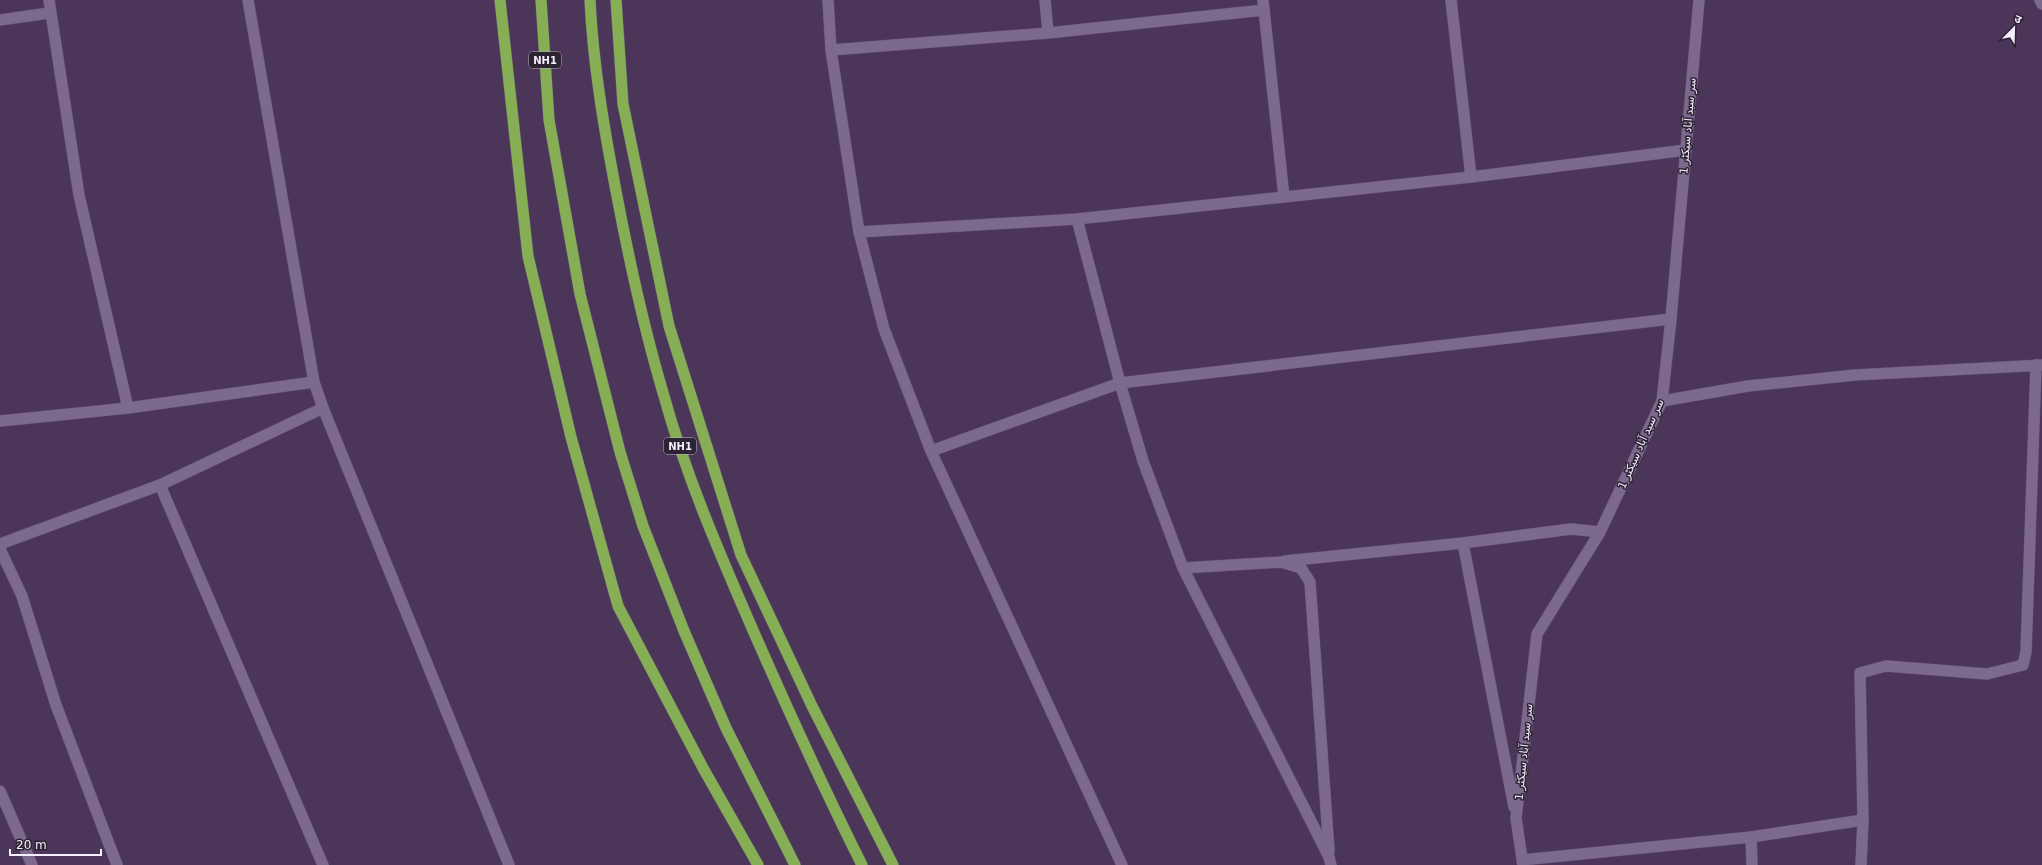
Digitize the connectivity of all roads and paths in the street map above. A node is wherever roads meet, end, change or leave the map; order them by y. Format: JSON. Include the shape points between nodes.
{"nodes":[{"id":1,"x":48,"y":0,"type":"edge"},
{"id":2,"x":248,"y":0,"type":"edge"},
{"id":3,"x":500,"y":0,"type":"edge"},
{"id":4,"x":541,"y":0,"type":"edge"},
{"id":5,"x":590,"y":0,"type":"edge"},
{"id":6,"x":616,"y":0,"type":"edge"},
{"id":7,"x":828,"y":0,"type":"edge"},
{"id":8,"x":1045,"y":0,"type":"edge"},
{"id":9,"x":1451,"y":0,"type":"edge"},
{"id":10,"x":1699,"y":0,"type":"edge"},
{"id":11,"x":2040,"y":0,"type":"edge"},
{"id":12,"x":2042,"y":4,"type":"edge"},
{"id":13,"x":1264,"y":5,"type":"edge"},
{"id":14,"x":49,"y":13,"type":"junction"},
{"id":15,"x":0,"y":20,"type":"edge"},
{"id":16,"x":1048,"y":33,"type":"junction"},
{"id":17,"x":831,"y":50,"type":"junction"},
{"id":18,"x":1686,"y":150,"type":"junction"},
{"id":19,"x":1471,"y":177,"type":"junction"},
{"id":20,"x":1284,"y":197,"type":"junction"},
{"id":21,"x":1077,"y":219,"type":"junction"},
{"id":22,"x":859,"y":232,"type":"junction"},
{"id":23,"x":1672,"y":319,"type":"junction"},
{"id":24,"x":2039,"y":365,"type":"edge"},
{"id":25,"x":314,"y":382,"type":"junction"},
{"id":26,"x":1120,"y":383,"type":"junction"},
{"id":27,"x":1662,"y":401,"type":"junction"},
{"id":28,"x":128,"y":408,"type":"junction"},
{"id":29,"x":323,"y":408,"type":"junction"},
{"id":30,"x":0,"y":421,"type":"edge"},
{"id":31,"x":931,"y":451,"type":"junction"},
{"id":32,"x":160,"y":484,"type":"junction"},
{"id":33,"x":1600,"y":532,"type":"junction"},
{"id":34,"x":1463,"y":542,"type":"junction"},
{"id":35,"x":0,"y":544,"type":"edge"},
{"id":36,"x":0,"y":549,"type":"edge"},
{"id":37,"x":1281,"y":562,"type":"junction"},
{"id":38,"x":1183,"y":568,"type":"junction"},
{"id":39,"x":0,"y":791,"type":"edge"},
{"id":40,"x":1516,"y":818,"type":"junction"},
{"id":41,"x":1862,"y":820,"type":"junction"},
{"id":42,"x":1751,"y":838,"type":"junction"},
{"id":43,"x":1330,"y":861,"type":"edge"},
{"id":44,"x":1522,"y":862,"type":"edge"},
{"id":45,"x":32,"y":865,"type":"edge"},
{"id":46,"x":117,"y":865,"type":"edge"},
{"id":47,"x":323,"y":865,"type":"edge"},
{"id":48,"x":509,"y":865,"type":"edge"},
{"id":49,"x":758,"y":865,"type":"edge"},
{"id":50,"x":795,"y":865,"type":"edge"},
{"id":51,"x":862,"y":865,"type":"edge"},
{"id":52,"x":893,"y":865,"type":"edge"},
{"id":53,"x":1122,"y":865,"type":"edge"},
{"id":54,"x":1752,"y":865,"type":"edge"},
{"id":55,"x":1861,"y":865,"type":"edge"}],
"edges":[{"from":1,"to":14,"type":"street"},
{"from":2,"to":25,"type":"street"},
{"from":3,"to":49,"type":"highway","via":[[528,256],[571,438],[618,606],[703,768]]},
{"from":4,"to":50,"type":"highway","number":"NH1","via":[[549,120],[580,294],[620,452],[643,526],[684,631],[726,728]]},
{"from":5,"to":51,"type":"highway","number":"NH1","via":[[592,40],[605,132],[640,307],[664,398],[693,484],[731,580],[824,789]]},
{"from":6,"to":52,"type":"highway","via":[[623,104],[669,326],[741,555],[812,706]]},
{"from":7,"to":17,"type":"street"},
{"from":8,"to":16,"type":"street"},
{"from":9,"to":19,"type":"street"},
{"from":10,"to":18,"type":"street","name":"سر سید آباد سیکٹر 1"},
{"from":11,"to":12,"type":"street"},
{"from":13,"to":16,"type":"street"},
{"from":13,"to":20,"type":"street"},
{"from":14,"to":15,"type":"street"},
{"from":14,"to":28,"type":"street","via":[[79,195]]},
{"from":16,"to":17,"type":"street"},
{"from":17,"to":22,"type":"street"},
{"from":18,"to":19,"type":"street"},
{"from":18,"to":23,"type":"street","name":"سر سید آباد سیکٹر 1"},
{"from":19,"to":20,"type":"street"},
{"from":20,"to":21,"type":"street"},
{"from":21,"to":22,"type":"street"},
{"from":21,"to":26,"type":"street"},
{"from":22,"to":31,"type":"street","via":[[884,329]]},
{"from":23,"to":26,"type":"street"},
{"from":23,"to":27,"type":"street","name":"سر سید آباد سیکٹر 1"},
{"from":24,"to":27,"type":"street","via":[[1855,375],[1748,386]]},
{"from":24,"to":41,"type":"street","via":[[2026,652],[2023,665],[1987,674],[1886,666],[1860,673]]},
{"from":25,"to":28,"type":"street"},
{"from":25,"to":29,"type":"street"},
{"from":26,"to":31,"type":"street"},
{"from":26,"to":38,"type":"street","via":[[1143,461]]},
{"from":27,"to":33,"type":"street","name":"سر سید آباد سیکٹر 1"},
{"from":28,"to":30,"type":"street"},
{"from":29,"to":32,"type":"street"},
{"from":29,"to":48,"type":"street"},
{"from":31,"to":53,"type":"street"},
{"from":32,"to":35,"type":"street"},
{"from":32,"to":47,"type":"street"},
{"from":33,"to":34,"type":"street","via":[[1571,528]]},
{"from":33,"to":40,"type":"street","name":"سر سید آباد سیکٹر 1","via":[[1537,634]]},
{"from":34,"to":37,"type":"street"},
{"from":34,"to":40,"type":"street"},
{"from":36,"to":46,"type":"street","via":[[22,596],[56,705]]},
{"from":37,"to":38,"type":"street"},
{"from":37,"to":43,"type":"street","via":[[1301,568],[1310,582]]},
{"from":38,"to":43,"type":"street"},
{"from":39,"to":45,"type":"street"},
{"from":40,"to":44,"type":"street","name":"سر سید آباد سیکٹر 1"},
{"from":41,"to":42,"type":"street"},
{"from":41,"to":55,"type":"street"},
{"from":42,"to":44,"type":"street"},
{"from":42,"to":54,"type":"street"}]}
